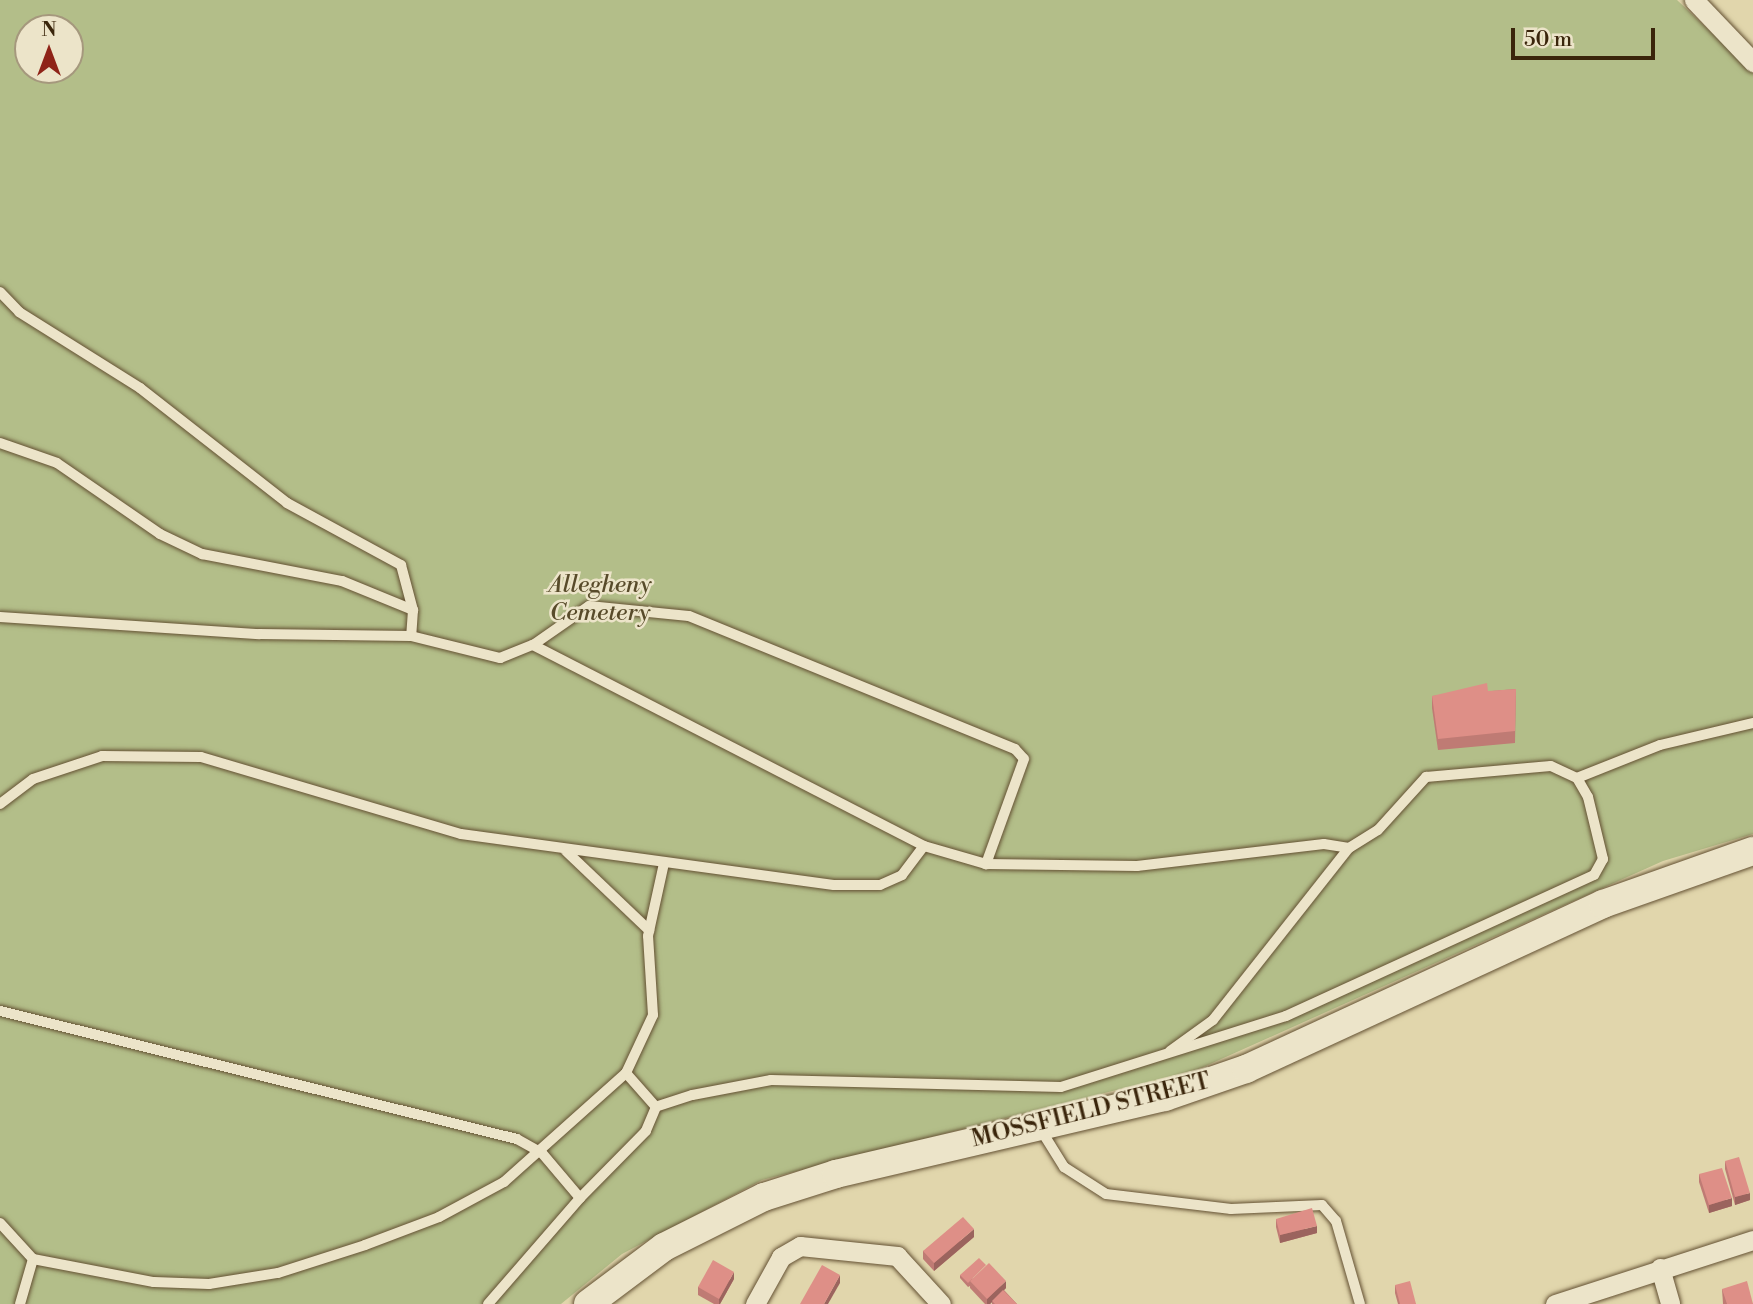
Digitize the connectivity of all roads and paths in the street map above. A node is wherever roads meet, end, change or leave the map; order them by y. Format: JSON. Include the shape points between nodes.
{"nodes":[{"id":1,"x":1694,"y":0,"type":"edge"},
{"id":2,"x":1753,"y":62,"type":"edge"},
{"id":3,"x":0,"y":292,"type":"edge"},
{"id":4,"x":0,"y":443,"type":"edge"},
{"id":5,"x":413,"y":610,"type":"junction"},
{"id":6,"x":0,"y":617,"type":"edge"},
{"id":7,"x":411,"y":636,"type":"junction"},
{"id":8,"x":533,"y":645,"type":"junction"},
{"id":9,"x":1753,"y":723,"type":"edge"},
{"id":10,"x":1577,"y":778,"type":"junction"},
{"id":11,"x":0,"y":804,"type":"edge"},
{"id":12,"x":924,"y":846,"type":"junction"},
{"id":13,"x":1349,"y":848,"type":"junction"},
{"id":14,"x":566,"y":851,"type":"junction"},
{"id":15,"x":1753,"y":851,"type":"edge"},
{"id":16,"x":664,"y":863,"type":"junction"},
{"id":17,"x":986,"y":864,"type":"junction"},
{"id":18,"x":649,"y":930,"type":"junction"},
{"id":19,"x":0,"y":1011,"type":"edge"},
{"id":20,"x":1145,"y":1063,"type":"junction"},
{"id":21,"x":626,"y":1073,"type":"junction"},
{"id":22,"x":656,"y":1107,"type":"junction"},
{"id":23,"x":1040,"y":1126,"type":"junction"},
{"id":24,"x":542,"y":1153,"type":"junction"},
{"id":25,"x":580,"y":1198,"type":"junction"},
{"id":26,"x":0,"y":1223,"type":"edge"},
{"id":27,"x":1753,"y":1240,"type":"edge"},
{"id":28,"x":33,"y":1259,"type":"junction"},
{"id":29,"x":1660,"y":1268,"type":"junction"},
{"id":30,"x":20,"y":1304,"type":"edge"},
{"id":31,"x":488,"y":1304,"type":"edge"},
{"id":32,"x":588,"y":1304,"type":"edge"},
{"id":33,"x":755,"y":1304,"type":"edge"},
{"id":34,"x":941,"y":1304,"type":"edge"},
{"id":35,"x":1360,"y":1304,"type":"edge"},
{"id":36,"x":1555,"y":1304,"type":"edge"},
{"id":37,"x":1670,"y":1304,"type":"edge"}],
"edges":[{"from":1,"to":2,"type":"street"},
{"from":3,"to":5,"type":"lane","via":[[19,312],[141,388],[287,503],[401,565]]},
{"from":4,"to":5,"type":"lane","via":[[57,463],[160,534],[202,554],[342,581]]},
{"from":5,"to":7,"type":"lane"},
{"from":6,"to":7,"type":"lane","via":[[259,634]]},
{"from":7,"to":8,"type":"lane","via":[[500,658]]},
{"from":8,"to":12,"type":"lane"},
{"from":8,"to":17,"type":"lane","via":[[589,606],[689,616],[1016,749],[1024,759]]},
{"from":9,"to":10,"type":"lane","via":[[1660,745]]},
{"from":10,"to":13,"type":"lane","via":[[1551,766],[1426,777],[1378,830]]},
{"from":10,"to":20,"type":"lane","via":[[1603,859],[1594,875],[1286,1016]]},
{"from":11,"to":14,"type":"lane","via":[[33,779],[102,756],[201,757],[461,834]]},
{"from":12,"to":16,"type":"lane","via":[[902,875],[880,885]]},
{"from":12,"to":17,"type":"lane"},
{"from":13,"to":17,"type":"lane","via":[[1324,844],[1137,866]]},
{"from":13,"to":20,"type":"lane","via":[[1213,1020]]},
{"from":14,"to":16,"type":"lane"},
{"from":14,"to":18,"type":"lane"},
{"from":15,"to":23,"type":"street","name":"MOSSFIELD STREET","via":[[1603,904],[1247,1069],[1165,1097]]},
{"from":16,"to":18,"type":"lane"},
{"from":18,"to":21,"type":"lane","via":[[653,1015]]},
{"from":19,"to":24,"type":"lane","via":[[517,1139]]},
{"from":20,"to":22,"type":"lane","via":[[1061,1087],[731,1083]]},
{"from":21,"to":22,"type":"lane"},
{"from":21,"to":24,"type":"lane"},
{"from":22,"to":25,"type":"lane","via":[[646,1131]]},
{"from":23,"to":32,"type":"street","name":"MOSSFIELD STREET","via":[[764,1197],[664,1247]]},
{"from":23,"to":35,"type":"lane","via":[[1064,1167],[1106,1194],[1231,1209],[1322,1206],[1336,1221]]},
{"from":24,"to":25,"type":"lane"},
{"from":24,"to":28,"type":"lane","via":[[439,1217],[278,1273],[209,1283],[154,1282]]},
{"from":25,"to":31,"type":"lane"},
{"from":26,"to":28,"type":"lane"},
{"from":27,"to":29,"type":"street"},
{"from":28,"to":30,"type":"lane"},
{"from":29,"to":36,"type":"street"},
{"from":29,"to":37,"type":"street"},
{"from":33,"to":34,"type":"street","via":[[781,1257],[800,1246],[897,1256]]}]}
